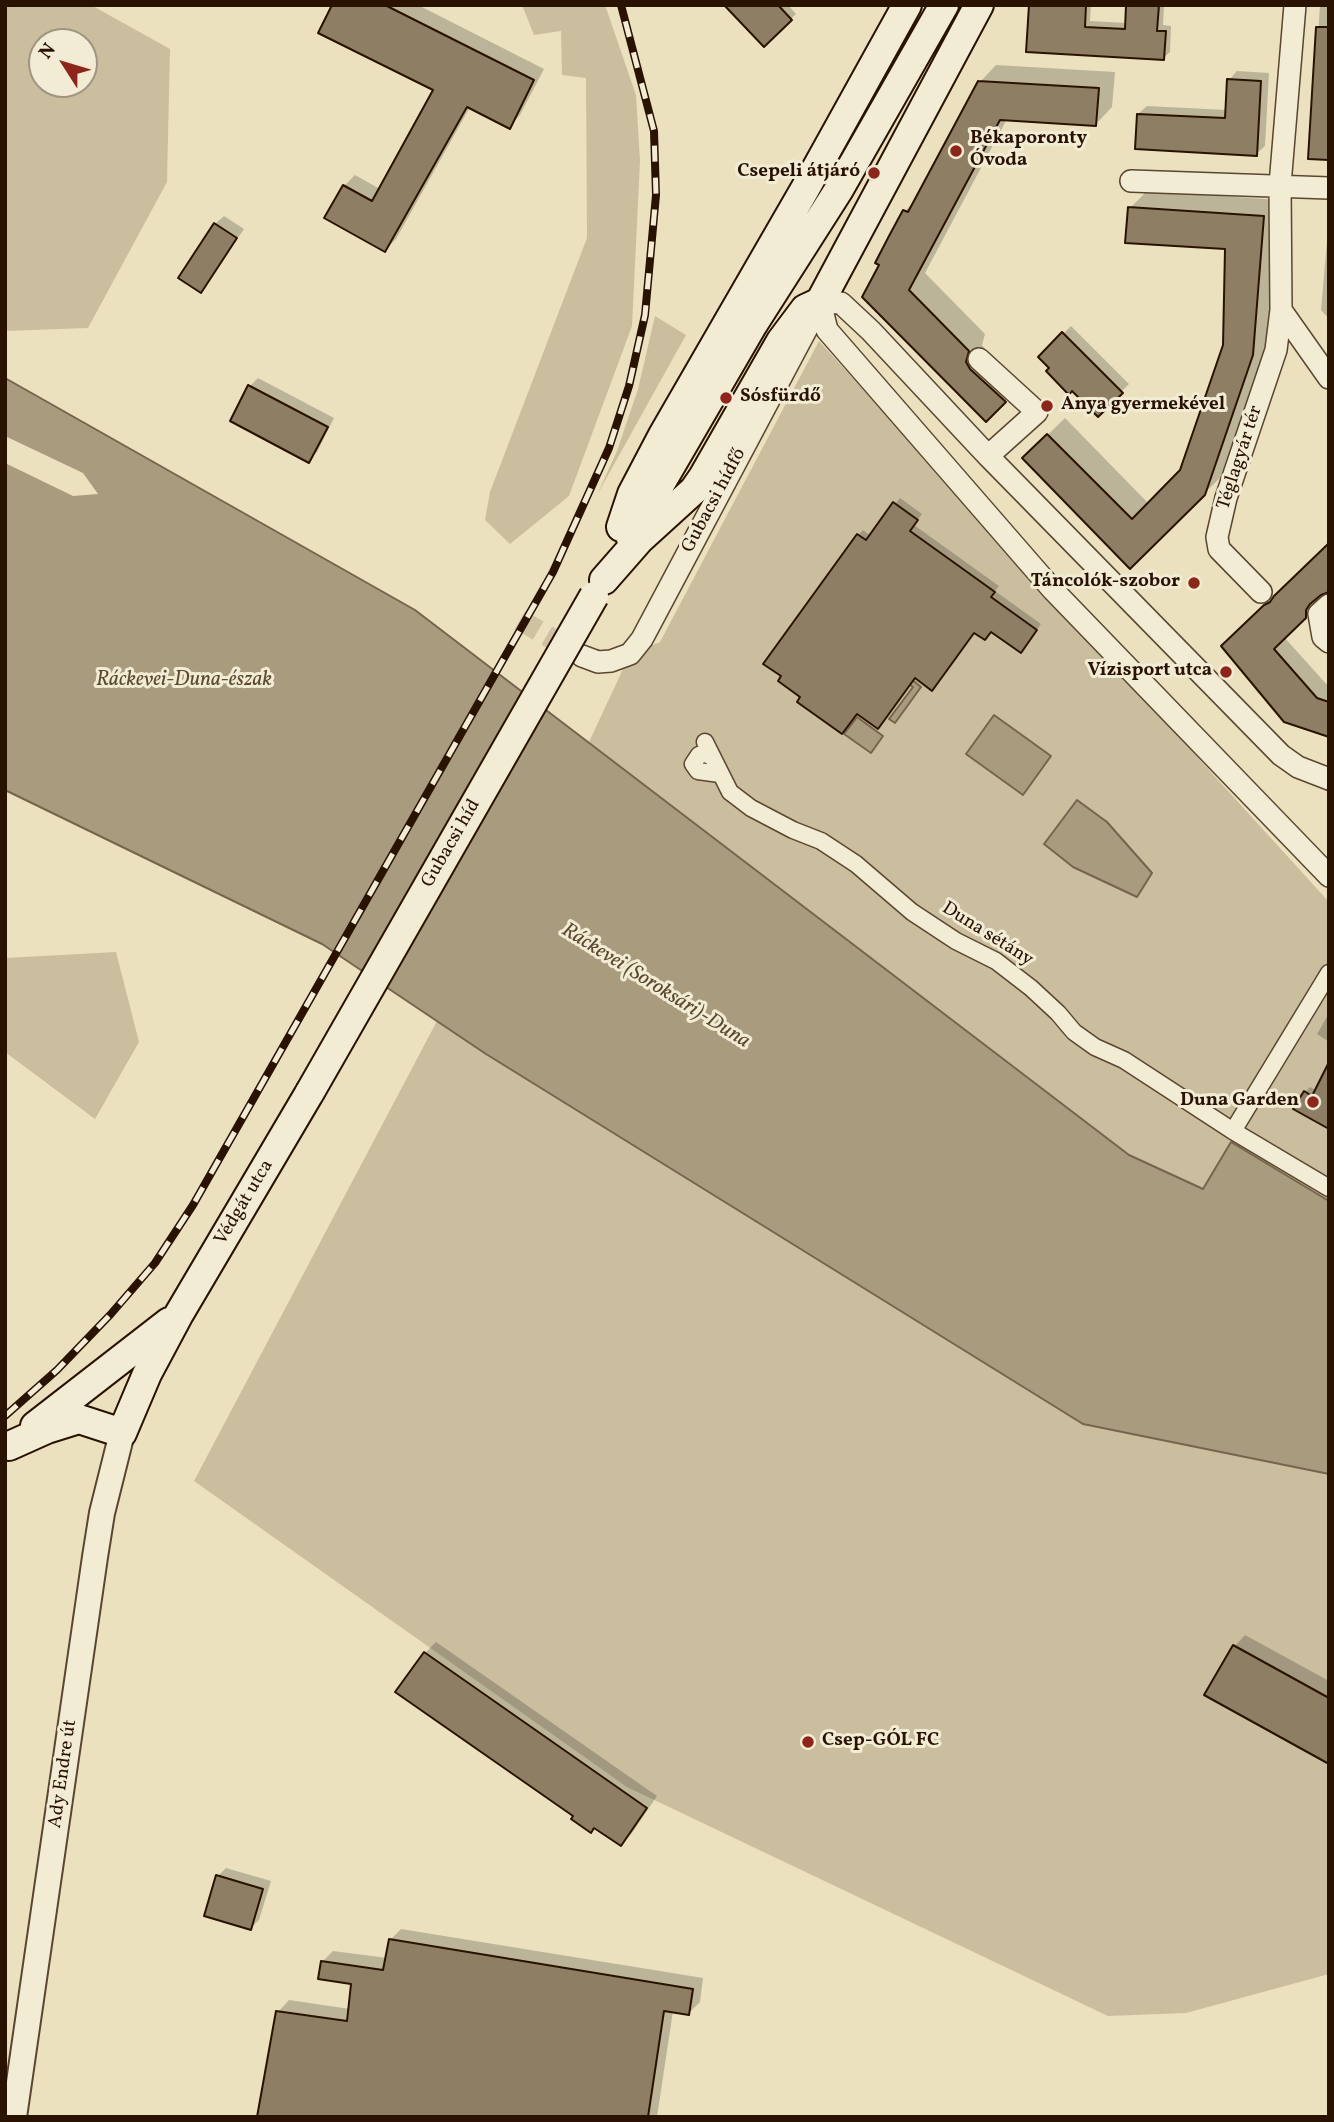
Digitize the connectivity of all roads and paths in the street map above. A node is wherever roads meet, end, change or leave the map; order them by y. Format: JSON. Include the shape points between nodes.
{"nodes":[{"id":1,"x":907,"y":5,"type":"edge"},
{"id":2,"x":944,"y":5,"type":"edge"},
{"id":3,"x":979,"y":5,"type":"edge"},
{"id":4,"x":1295,"y":5,"type":"edge"},
{"id":5,"x":1131,"y":181,"type":"dead end"},
{"id":6,"x":1280,"y":185,"type":"junction"},
{"id":7,"x":1329,"y":188,"type":"edge"},
{"id":8,"x":820,"y":302,"type":"junction"},
{"id":9,"x":1281,"y":310,"type":"junction"},
{"id":10,"x":752,"y":326,"type":"junction"},
{"id":11,"x":871,"y":331,"type":"junction"},
{"id":12,"x":849,"y":353,"type":"junction"},
{"id":13,"x":979,"y":359,"type":"dead end"},
{"id":14,"x":1329,"y":378,"type":"edge"},
{"id":15,"x":663,"y":435,"type":"junction"},
{"id":16,"x":988,"y":456,"type":"junction"},
{"id":17,"x":599,"y":588,"type":"junction"},
{"id":18,"x":1261,"y":592,"type":"dead end"},
{"id":19,"x":1329,"y":605,"type":"edge"},
{"id":20,"x":1329,"y":642,"type":"edge"},
{"id":21,"x":582,"y":656,"type":"tunnel mouth"},
{"id":22,"x":709,"y":750,"type":"dead end"},
{"id":23,"x":1329,"y":779,"type":"edge"},
{"id":24,"x":1329,"y":876,"type":"edge"},
{"id":25,"x":1329,"y":972,"type":"edge"},
{"id":26,"x":310,"y":1093,"type":"joint"},
{"id":27,"x":1233,"y":1131,"type":"junction"},
{"id":28,"x":1329,"y":1188,"type":"edge"},
{"id":29,"x":179,"y":1314,"type":"junction"},
{"id":30,"x":122,"y":1433,"type":"junction"},
{"id":31,"x":7,"y":1447,"type":"edge"},
{"id":32,"x":14,"y":2117,"type":"edge"}],
"edges":[{"from":1,"to":15,"type":"main road"},
{"from":2,"to":10,"type":"main road","via":[[838,191]]},
{"from":3,"to":8,"type":"main road"},
{"from":4,"to":6,"type":"street","name":"Téglagyár tér"},
{"from":5,"to":6,"type":"street"},
{"from":6,"to":7,"type":"street"},
{"from":6,"to":9,"type":"street","name":"Téglagyár tér"},
{"from":8,"to":11,"type":"street","via":[[841,303]]},
{"from":8,"to":12,"type":"street","via":[[827,330]]},
{"from":8,"to":17,"type":"main road","via":[[805,309],[782,341],[694,490],[639,540]]},
{"from":8,"to":21,"type":"street","name":"Gubacsi hídfő","via":[[642,639],[630,654],[611,661]]},
{"from":9,"to":14,"type":"street"},
{"from":9,"to":18,"type":"street","name":"Téglagyár tér","via":[[1276,351],[1217,537],[1219,549]]},
{"from":10,"to":15,"type":"main road"},
{"from":10,"to":17,"type":"main road"},
{"from":11,"to":12,"type":"street"},
{"from":11,"to":16,"type":"street"},
{"from":12,"to":24,"type":"street","via":[[1053,590]]},
{"from":13,"to":16,"type":"street","via":[[1037,412]]},
{"from":15,"to":17,"type":"main road","via":[[632,494]]},
{"from":16,"to":23,"type":"street","via":[[1281,755]]},
{"from":17,"to":26,"type":"main road","name":"Gubacsi híd","bridge":true},
{"from":19,"to":20,"type":"street","via":[[1319,614],[1323,637]]},
{"from":22,"to":27,"type":"street","name":"Duna sétány","via":[[693,764],[698,771],[720,775],[730,792],[751,808],[821,841],[856,864],[912,912],[996,961],[1095,1047],[1124,1060]]},
{"from":25,"to":27,"type":"street"},
{"from":26,"to":29,"type":"main road","name":"Védgát utca"},
{"from":27,"to":28,"type":"street","name":"Duna sétány"},
{"from":29,"to":30,"type":"main road","name":"Védgát utca"},
{"from":29,"to":31,"type":"main road","name":"Védgát utca"},
{"from":30,"to":31,"type":"main road","name":"Védgát utca","via":[[79,1419]]},
{"from":30,"to":32,"type":"street","name":"Ady Endre út","via":[[94,1557]]}]}
